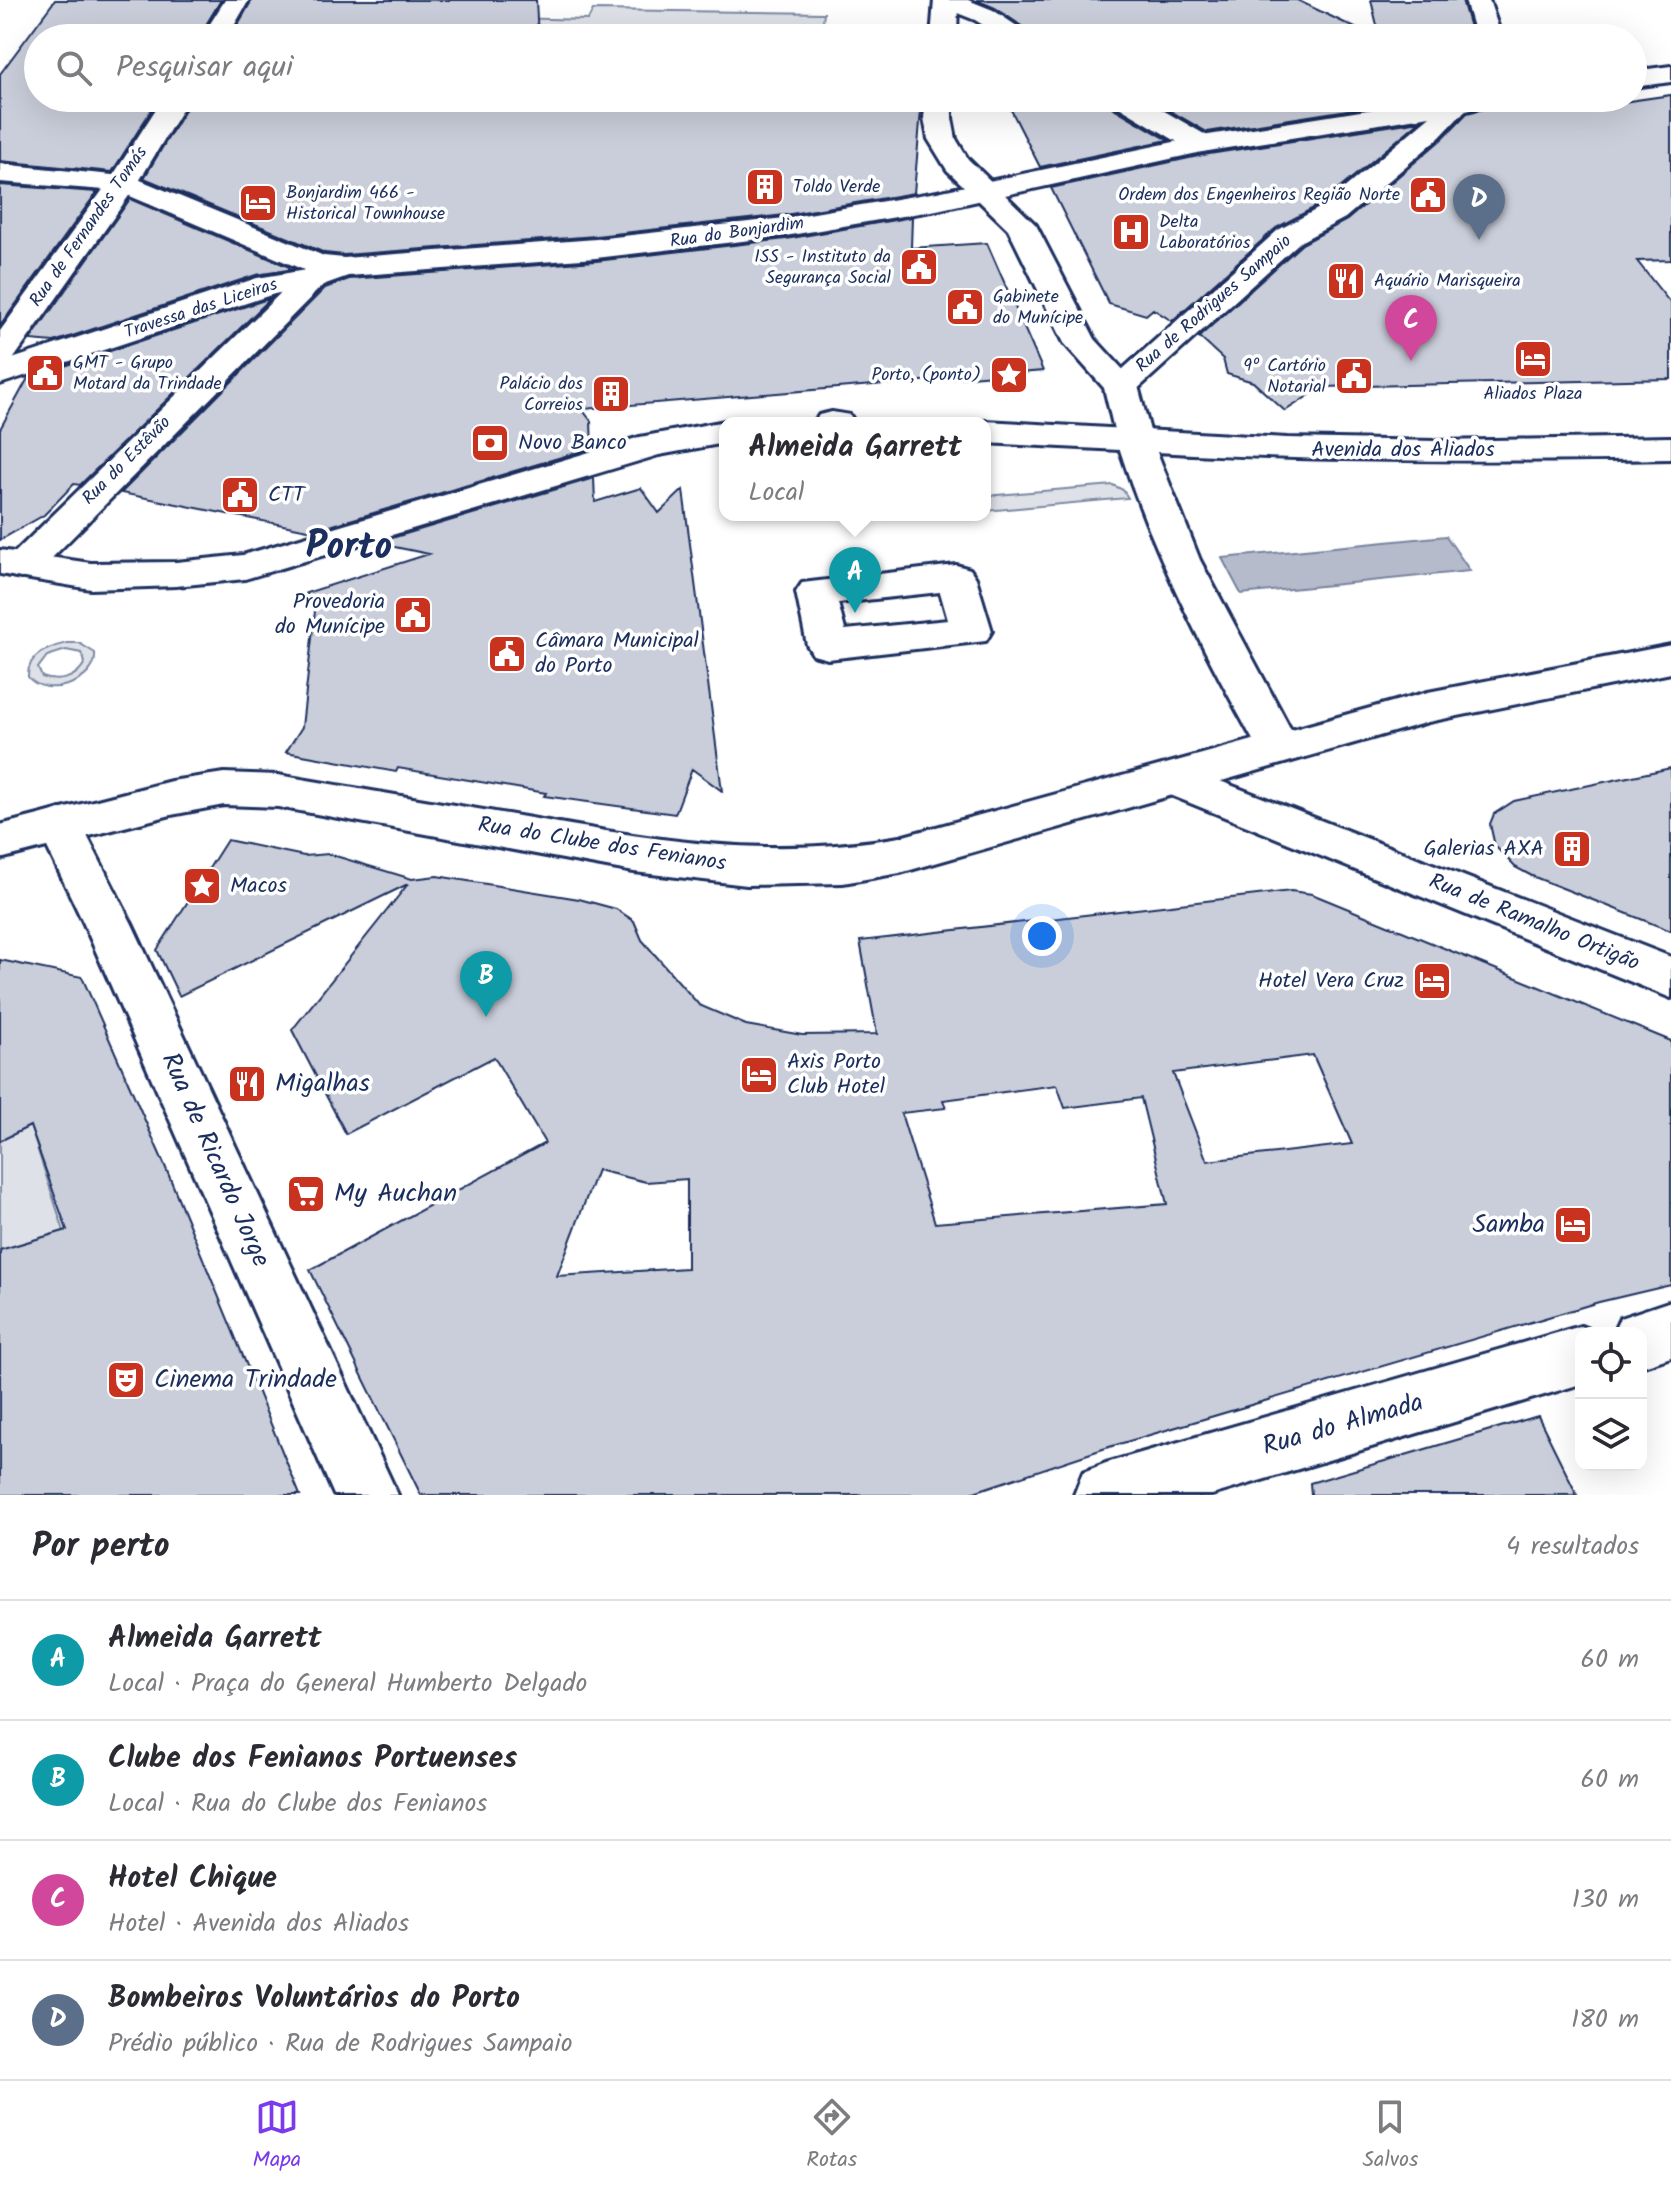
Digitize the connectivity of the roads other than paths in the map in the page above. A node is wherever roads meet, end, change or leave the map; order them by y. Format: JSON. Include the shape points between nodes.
{"nodes":[{"id":1,"x":237,"y":0,"type":"edge"},
{"id":2,"x":946,"y":0,"type":"edge"},
{"id":3,"x":1477,"y":0,"type":"edge"},
{"id":4,"x":222,"y":24,"type":"edge"},
{"id":5,"x":945,"y":24,"type":"edge"},
{"id":6,"x":999,"y":24,"type":"edge"},
{"id":7,"x":1485,"y":24,"type":"edge"},
{"id":8,"x":1671,"y":74,"type":"edge"},
{"id":9,"x":1647,"y":77,"type":"edge"},
{"id":10,"x":167,"y":112,"type":"edge"},
{"id":11,"x":938,"y":112,"type":"edge"},
{"id":12,"x":1147,"y":112,"type":"edge"},
{"id":13,"x":1394,"y":112,"type":"edge"},
{"id":14,"x":1453,"y":112,"type":"edge"},
{"id":15,"x":1201,"y":144,"type":"junction"},
{"id":16,"x":0,"y":173,"type":"edge"},
{"id":17,"x":123,"y":183,"type":"junction"},
{"id":18,"x":985,"y":190,"type":"junction"},
{"id":19,"x":328,"y":273,"type":"junction"},
{"id":20,"x":0,"y":354,"type":"edge"},
{"id":21,"x":0,"y":374,"type":"edge"},
{"id":22,"x":1121,"y":386,"type":"junction"},
{"id":23,"x":991,"y":432,"type":"edge"},
{"id":24,"x":719,"y":433,"type":"edge"},
{"id":25,"x":1135,"y":442,"type":"junction"},
{"id":26,"x":1671,"y":448,"type":"edge"},
{"id":27,"x":11,"y":564,"type":"edge"},
{"id":28,"x":1671,"y":659,"type":"edge"},
{"id":29,"x":1279,"y":748,"type":"junction"},
{"id":30,"x":1174,"y":779,"type":"junction"},
{"id":31,"x":60,"y":826,"type":"junction"},
{"id":32,"x":0,"y":842,"type":"edge"},
{"id":33,"x":1671,"y":978,"type":"edge"},
{"id":34,"x":1671,"y":1329,"type":"edge"},
{"id":35,"x":1647,"y":1336,"type":"edge"},
{"id":36,"x":1575,"y":1357,"type":"edge"},
{"id":37,"x":366,"y":1495,"type":"edge"},
{"id":38,"x":1106,"y":1495,"type":"edge"}],
"edges":[{"from":1,"to":4,"type":"street"},
{"from":2,"to":5,"type":"street"},
{"from":2,"to":6,"type":"street"},
{"from":3,"to":7,"type":"street"},
{"from":8,"to":9,"type":"street"},
{"from":10,"to":17,"type":"street","name":"Rua de Fernandes Tomás"},
{"from":11,"to":18,"type":"street","via":[[942,139],[957,164]]},
{"from":12,"to":15,"type":"street"},
{"from":13,"to":15,"type":"street","name":"Rua do Bonjardim"},
{"from":14,"to":22,"type":"street","name":"Rua de Rodrigues Sampaio","via":[[1334,212],[1289,236]]},
{"from":15,"to":18,"type":"street","name":"Rua do Bonjardim"},
{"from":16,"to":17,"type":"street","name":"Rua do Bonjardim"},
{"from":17,"to":19,"type":"street","name":"Rua do Bonjardim"},
{"from":17,"to":20,"type":"street","name":"Rua de Fernandes Tomás"},
{"from":18,"to":19,"type":"street","name":"Rua do Bonjardim","via":[[686,241]]},
{"from":18,"to":22,"type":"street","via":[[1021,225],[1081,343]]},
{"from":19,"to":21,"type":"street","name":"Travessa das Liceiras","via":[[268,285]]},
{"from":19,"to":27,"type":"street","name":"Rua do Estêvão"},
{"from":22,"to":25,"type":"street"},
{"from":23,"to":25,"type":"street","name":"Avenida dos Aliados"},
{"from":24,"to":27,"type":"street","via":[[653,445],[245,567],[91,576]]},
{"from":25,"to":26,"type":"street","name":"Avenida dos Aliados","via":[[1436,452]]},
{"from":25,"to":29,"type":"street","via":[[1162,521]]},
{"from":28,"to":29,"type":"street","via":[[1428,707]]},
{"from":29,"to":30,"type":"street","name":"Rua do Clube dos Fenianos"},
{"from":30,"to":31,"type":"street","name":"Rua do Clube dos Fenianos","via":[[900,855],[843,865],[747,867],[634,854],[278,791],[224,789]]},
{"from":30,"to":33,"type":"street","name":"Rua de Ramalho Ortigão"},
{"from":31,"to":32,"type":"street","name":"Rua do Clube dos Fenianos"},
{"from":31,"to":37,"type":"street","name":"Rua de Ricardo Jorge"},
{"from":34,"to":35,"type":"street"},
{"from":36,"to":38,"type":"street","name":"Rua do Almada"}]}
